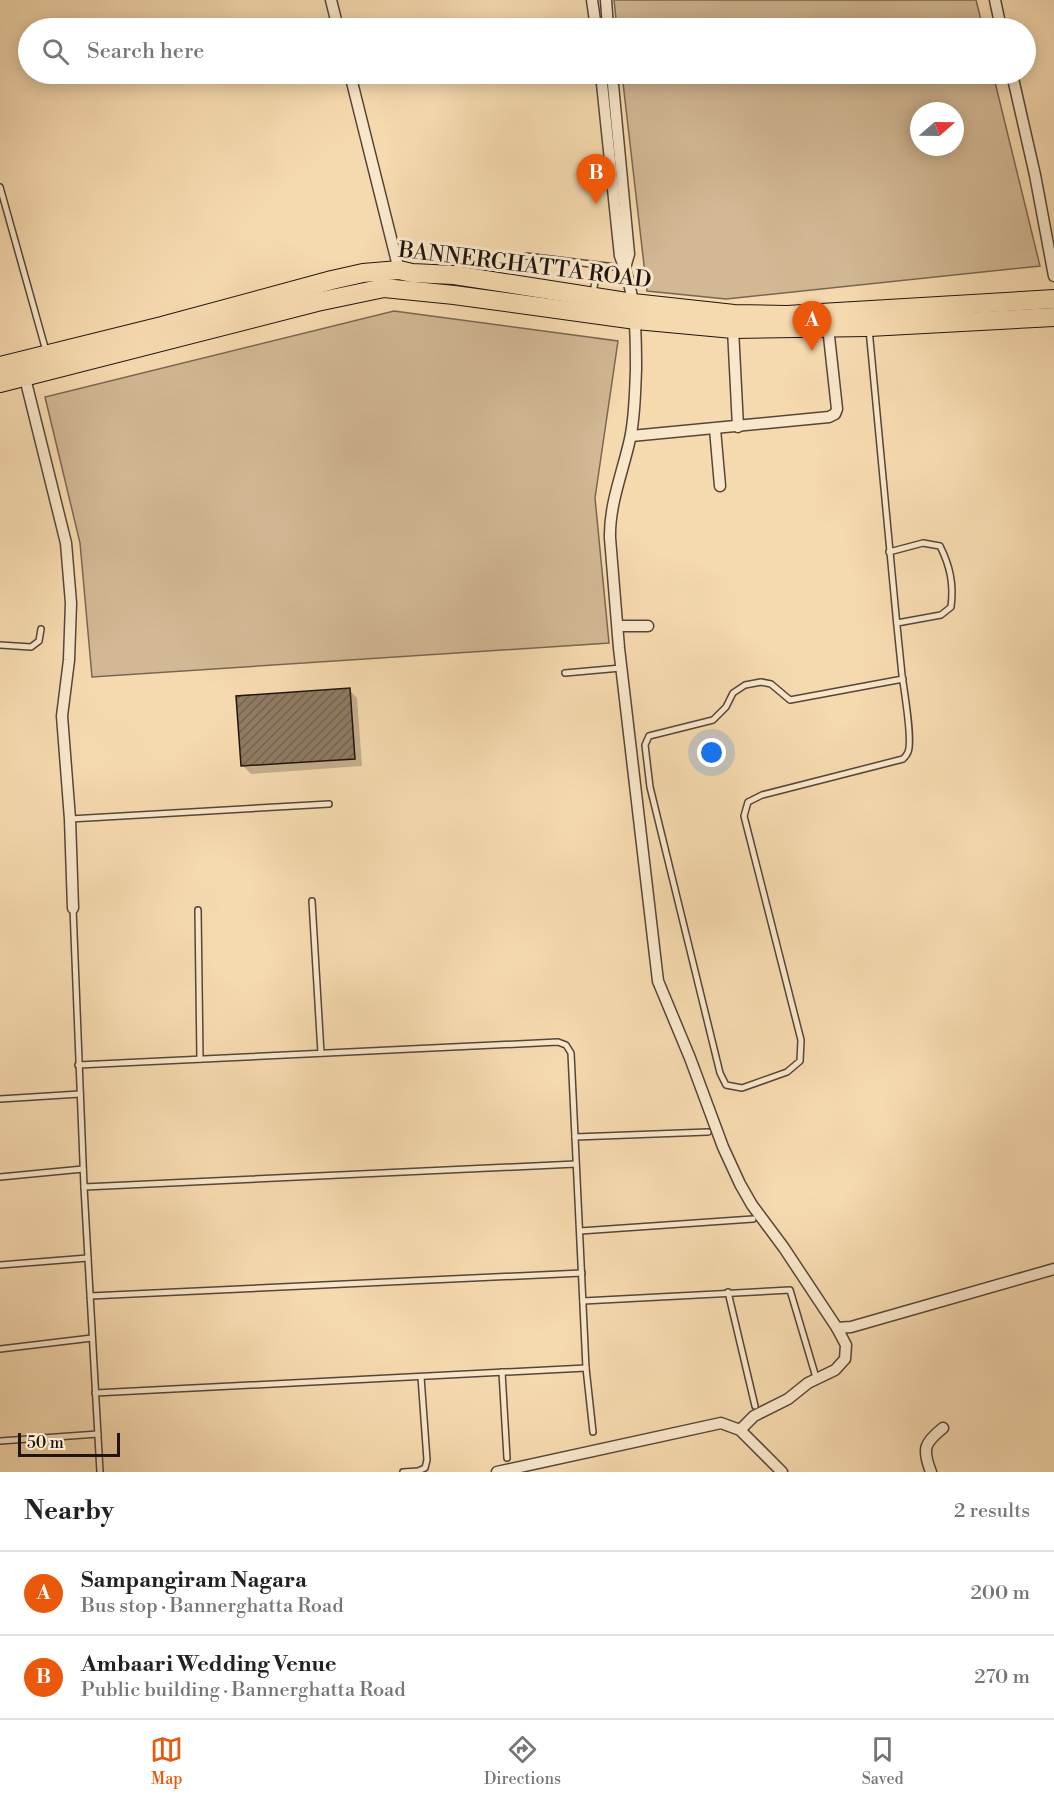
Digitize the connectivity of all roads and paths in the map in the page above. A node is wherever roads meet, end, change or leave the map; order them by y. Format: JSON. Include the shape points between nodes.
{"nodes":[{"id":1,"x":331,"y":0,"type":"edge"},
{"id":2,"x":592,"y":0,"type":"edge"},
{"id":3,"x":606,"y":0,"type":"edge"},
{"id":4,"x":994,"y":0,"type":"edge"},
{"id":5,"x":336,"y":18,"type":"edge"},
{"id":6,"x":595,"y":18,"type":"edge"},
{"id":7,"x":607,"y":18,"type":"edge"},
{"id":8,"x":998,"y":18,"type":"edge"},
{"id":9,"x":352,"y":84,"type":"edge"},
{"id":10,"x":602,"y":84,"type":"edge"},
{"id":11,"x":613,"y":84,"type":"edge"},
{"id":12,"x":1014,"y":84,"type":"edge"},
{"id":13,"x":0,"y":187,"type":"edge"},
{"id":14,"x":526,"y":256,"type":"dead end"},
{"id":15,"x":598,"y":265,"type":"junction"},
{"id":16,"x":625,"y":268,"type":"junction"},
{"id":17,"x":399,"y":270,"type":"junction"},
{"id":18,"x":1054,"y":276,"type":"edge"},
{"id":19,"x":592,"y":296,"type":"junction"},
{"id":20,"x":1054,"y":299,"type":"edge"},
{"id":21,"x":635,"y":311,"type":"junction"},
{"id":22,"x":1054,"y":317,"type":"edge"},
{"id":23,"x":820,"y":323,"type":"junction"},
{"id":24,"x":869,"y":327,"type":"junction"},
{"id":25,"x":733,"y":330,"type":"junction"},
{"id":26,"x":47,"y":355,"type":"junction"},
{"id":27,"x":0,"y":366,"type":"edge"},
{"id":28,"x":23,"y":369,"type":"junction"},
{"id":29,"x":0,"y":383,"type":"edge"},
{"id":30,"x":738,"y":427,"type":"junction"},
{"id":31,"x":715,"y":429,"type":"junction"},
{"id":32,"x":631,"y":436,"type":"junction"},
{"id":33,"x":720,"y":486,"type":"dead end"},
{"id":34,"x":889,"y":552,"type":"junction"},
{"id":35,"x":897,"y":623,"type":"junction"},
{"id":36,"x":618,"y":626,"type":"junction"},
{"id":37,"x":648,"y":626,"type":"dead end"},
{"id":38,"x":41,"y":629,"type":"dead end"},
{"id":39,"x":0,"y":645,"type":"edge"},
{"id":40,"x":622,"y":668,"type":"junction"},
{"id":41,"x":565,"y":673,"type":"dead end"},
{"id":42,"x":903,"y":679,"type":"junction"},
{"id":43,"x":329,"y":804,"type":"dead end"},
{"id":44,"x":70,"y":819,"type":"junction"},
{"id":45,"x":312,"y":901,"type":"dead end"},
{"id":46,"x":73,"y":908,"type":"joint"},
{"id":47,"x":198,"y":910,"type":"dead end"},
{"id":48,"x":321,"y":1053,"type":"junction"},
{"id":49,"x":200,"y":1059,"type":"junction"},
{"id":50,"x":78,"y":1065,"type":"junction"},
{"id":51,"x":80,"y":1094,"type":"junction"},
{"id":52,"x":0,"y":1099,"type":"edge"},
{"id":53,"x":708,"y":1132,"type":"dead end"},
{"id":54,"x":575,"y":1137,"type":"junction"},
{"id":55,"x":576,"y":1164,"type":"junction"},
{"id":56,"x":83,"y":1169,"type":"junction"},
{"id":57,"x":0,"y":1177,"type":"edge"},
{"id":58,"x":84,"y":1187,"type":"junction"},
{"id":59,"x":753,"y":1219,"type":"dead end"},
{"id":60,"x":580,"y":1231,"type":"junction"},
{"id":61,"x":88,"y":1258,"type":"junction"},
{"id":62,"x":0,"y":1265,"type":"edge"},
{"id":63,"x":1054,"y":1269,"type":"edge"},
{"id":64,"x":582,"y":1273,"type":"junction"},
{"id":65,"x":728,"y":1292,"type":"junction"},
{"id":66,"x":90,"y":1296,"type":"junction"},
{"id":67,"x":583,"y":1301,"type":"junction"},
{"id":68,"x":837,"y":1328,"type":"junction"},
{"id":69,"x":92,"y":1338,"type":"junction"},
{"id":70,"x":0,"y":1349,"type":"edge"},
{"id":71,"x":586,"y":1368,"type":"junction"},
{"id":72,"x":502,"y":1372,"type":"junction"},
{"id":73,"x":815,"y":1374,"type":"dead end"},
{"id":74,"x":421,"y":1377,"type":"junction"},
{"id":75,"x":95,"y":1393,"type":"junction"},
{"id":76,"x":755,"y":1406,"type":"dead end"},
{"id":77,"x":943,"y":1428,"type":"dead end"},
{"id":78,"x":740,"y":1430,"type":"junction"},
{"id":79,"x":593,"y":1432,"type":"dead end"},
{"id":80,"x":98,"y":1434,"type":"junction"},
{"id":81,"x":0,"y":1441,"type":"edge"},
{"id":82,"x":507,"y":1458,"type":"dead end"},
{"id":83,"x":100,"y":1472,"type":"edge"},
{"id":84,"x":403,"y":1472,"type":"edge"},
{"id":85,"x":497,"y":1472,"type":"edge"},
{"id":86,"x":782,"y":1472,"type":"edge"},
{"id":87,"x":930,"y":1472,"type":"edge"}],
"edges":[{"from":1,"to":5,"type":"street"},
{"from":2,"to":6,"type":"street"},
{"from":3,"to":7,"type":"street"},
{"from":4,"to":8,"type":"street"},
{"from":9,"to":17,"type":"street"},
{"from":10,"to":16,"type":"street","via":[[620,256]]},
{"from":11,"to":16,"type":"street","via":[[629,254]]},
{"from":12,"to":18,"type":"street"},
{"from":13,"to":26,"type":"lane"},
{"from":14,"to":15,"type":"lane"},
{"from":15,"to":16,"type":"lane"},
{"from":15,"to":19,"type":"lane"},
{"from":16,"to":21,"type":"street"},
{"from":17,"to":19,"type":"main road","name":"BANNERGHATTA ROAD"},
{"from":17,"to":26,"type":"main road","name":"BANNERGHATTA ROAD","via":[[332,280]]},
{"from":19,"to":21,"type":"main road","name":"BANNERGHATTA ROAD"},
{"from":20,"to":23,"type":"main road","name":"BANNERGHATTA ROAD"},
{"from":21,"to":23,"type":"main road","name":"BANNERGHATTA ROAD","via":[[734,314]]},
{"from":21,"to":25,"type":"main road","name":"BANNERGHATTA ROAD"},
{"from":21,"to":28,"type":"main road","name":"BANNERGHATTA ROAD","via":[[384,288]]},
{"from":21,"to":32,"type":"street","via":[[635,408]]},
{"from":22,"to":24,"type":"main road","name":"BANNERGHATTA ROAD"},
{"from":23,"to":24,"type":"main road","name":"BANNERGHATTA ROAD"},
{"from":23,"to":25,"type":"main road","name":"BANNERGHATTA ROAD"},
{"from":23,"to":30,"type":"street","via":[[835,414]]},
{"from":24,"to":34,"type":"lane"},
{"from":25,"to":30,"type":"street"},
{"from":26,"to":28,"type":"main road","name":"BANNERGHATTA ROAD"},
{"from":27,"to":28,"type":"main road","name":"BANNERGHATTA ROAD"},
{"from":28,"to":29,"type":"main road","name":"BANNERGHATTA ROAD"},
{"from":28,"to":44,"type":"street","via":[[68,561],[71,603],[63,716]]},
{"from":30,"to":31,"type":"street"},
{"from":31,"to":32,"type":"street"},
{"from":31,"to":33,"type":"street"},
{"from":32,"to":36,"type":"street","via":[[609,522]]},
{"from":34,"to":35,"type":"lane"},
{"from":34,"to":35,"type":"lane","via":[[923,543],[940,546],[949,566],[953,592],[951,607],[941,615]]},
{"from":35,"to":42,"type":"lane"},
{"from":36,"to":37,"type":"street"},
{"from":36,"to":40,"type":"street"},
{"from":38,"to":39,"type":"lane","via":[[39,641],[31,647]]},
{"from":40,"to":41,"type":"lane"},
{"from":40,"to":68,"type":"street","via":[[658,981],[740,1184]]},
{"from":42,"to":42,"type":"lane","via":[[909,737],[909,752],[903,759],[762,795],[748,802],[744,816],[801,1040],[800,1061],[788,1072],[742,1088],[726,1084],[720,1073],[650,787],[645,746],[649,736],[713,720],[733,693],[745,685],[771,684],[790,700]]},
{"from":43,"to":44,"type":"lane"},
{"from":44,"to":46,"type":"street"},
{"from":45,"to":48,"type":"lane"},
{"from":46,"to":50,"type":"lane"},
{"from":47,"to":49,"type":"lane"},
{"from":48,"to":49,"type":"lane"},
{"from":48,"to":54,"type":"lane","via":[[558,1042],[571,1053]]},
{"from":49,"to":50,"type":"lane"},
{"from":50,"to":51,"type":"lane"},
{"from":51,"to":52,"type":"lane"},
{"from":51,"to":56,"type":"lane"},
{"from":53,"to":54,"type":"lane"},
{"from":54,"to":55,"type":"lane"},
{"from":55,"to":58,"type":"lane"},
{"from":55,"to":60,"type":"lane"},
{"from":56,"to":57,"type":"lane"},
{"from":56,"to":58,"type":"lane"},
{"from":58,"to":61,"type":"lane"},
{"from":59,"to":60,"type":"lane"},
{"from":60,"to":64,"type":"lane"},
{"from":61,"to":62,"type":"lane"},
{"from":61,"to":66,"type":"lane"},
{"from":63,"to":68,"type":"street"},
{"from":64,"to":66,"type":"lane"},
{"from":64,"to":67,"type":"lane"},
{"from":65,"to":67,"type":"lane"},
{"from":65,"to":73,"type":"lane","via":[[789,1290]]},
{"from":65,"to":76,"type":"lane"},
{"from":66,"to":69,"type":"lane"},
{"from":67,"to":71,"type":"lane"},
{"from":68,"to":78,"type":"street","via":[[846,1345],[840,1366],[808,1383],[788,1400],[754,1416]]},
{"from":69,"to":70,"type":"lane"},
{"from":69,"to":75,"type":"lane"},
{"from":71,"to":72,"type":"lane"},
{"from":71,"to":79,"type":"lane"},
{"from":72,"to":74,"type":"lane"},
{"from":72,"to":82,"type":"lane"},
{"from":74,"to":75,"type":"lane"},
{"from":74,"to":84,"type":"lane","via":[[426,1460],[424,1468]]},
{"from":75,"to":80,"type":"lane"},
{"from":77,"to":87,"type":"street","via":[[929,1438],[926,1446]]},
{"from":78,"to":85,"type":"street","via":[[721,1423]]},
{"from":78,"to":86,"type":"street"},
{"from":80,"to":81,"type":"lane"},
{"from":80,"to":83,"type":"lane"}]}
